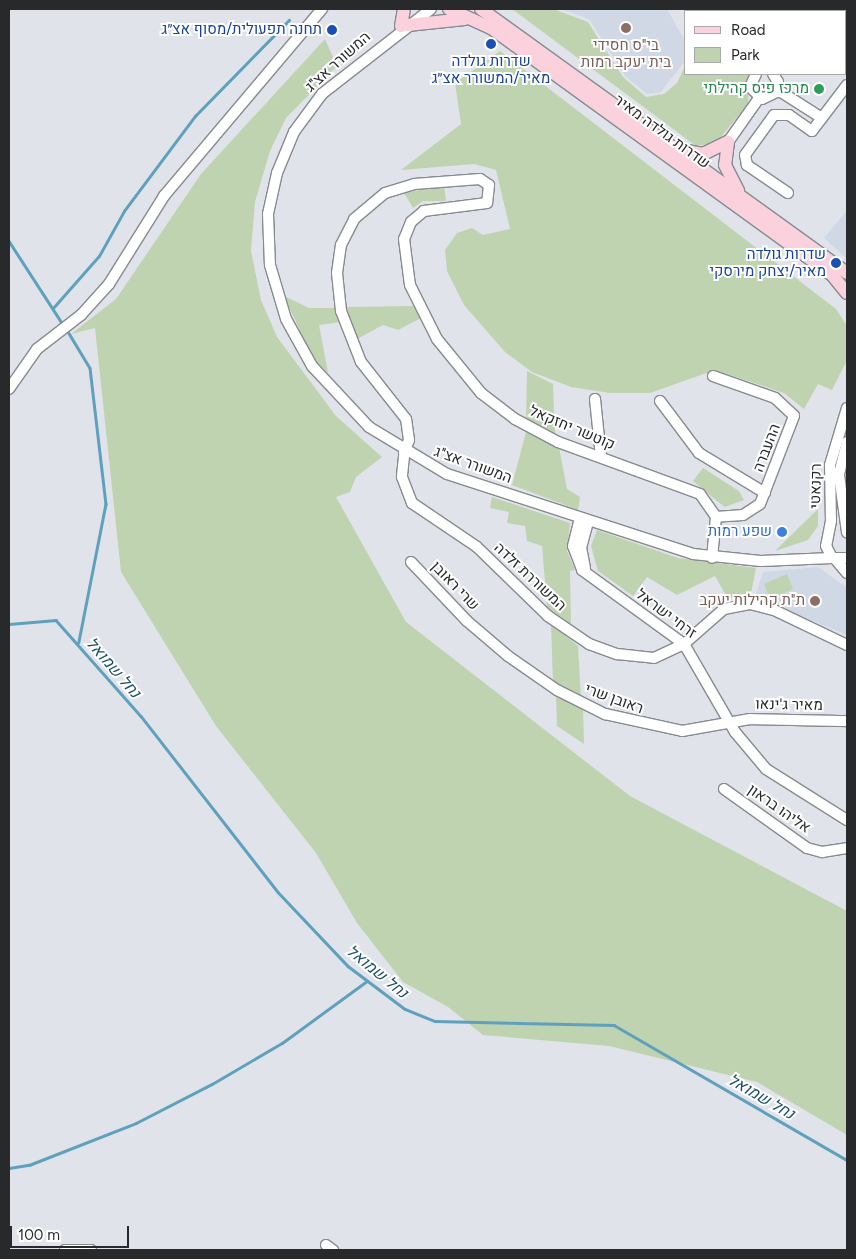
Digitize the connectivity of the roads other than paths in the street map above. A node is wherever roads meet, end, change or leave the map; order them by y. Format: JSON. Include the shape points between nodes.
{"nodes":[{"id":1,"x":322,"y":9,"type":"edge"},
{"id":2,"x":404,"y":9,"type":"edge"},
{"id":3,"x":419,"y":9,"type":"edge"},
{"id":4,"x":431,"y":9,"type":"edge"},
{"id":5,"x":449,"y":9,"type":"edge"},
{"id":6,"x":481,"y":9,"type":"edge"},
{"id":7,"x":469,"y":19,"type":"junction"},
{"id":8,"x":402,"y":28,"type":"junction"},
{"id":9,"x":756,"y":75,"type":"edge"},
{"id":10,"x":773,"y":75,"type":"edge"},
{"id":11,"x":847,"y":85,"type":"edge"},
{"id":12,"x":778,"y":90,"type":"junction"},
{"id":13,"x":759,"y":98,"type":"junction"},
{"id":14,"x":822,"y":118,"type":"junction"},
{"id":15,"x":728,"y":142,"type":"junction"},
{"id":16,"x":673,"y":146,"type":"junction"},
{"id":17,"x":485,"y":180,"type":"joint"},
{"id":18,"x":788,"y":193,"type":"dead end"},
{"id":19,"x":742,"y":197,"type":"junction"},
{"id":20,"x":847,"y":274,"type":"edge"},
{"id":21,"x":847,"y":293,"type":"edge"},
{"id":22,"x":713,"y":376,"type":"dead end"},
{"id":23,"x":9,"y":388,"type":"edge"},
{"id":24,"x":595,"y":399,"type":"dead end"},
{"id":25,"x":660,"y":401,"type":"dead end"},
{"id":26,"x":847,"y":408,"type":"edge"},
{"id":27,"x":847,"y":442,"type":"edge"},
{"id":28,"x":404,"y":452,"type":"junction"},
{"id":29,"x":601,"y":457,"type":"junction"},
{"id":30,"x":766,"y":493,"type":"junction"},
{"id":31,"x":714,"y":512,"type":"junction"},
{"id":32,"x":584,"y":519,"type":"junction"},
{"id":33,"x":847,"y":532,"type":"edge"},
{"id":34,"x":827,"y":540,"type":"junction"},
{"id":35,"x":709,"y":557,"type":"junction"},
{"id":36,"x":803,"y":558,"type":"junction"},
{"id":37,"x":847,"y":558,"type":"edge"},
{"id":38,"x":834,"y":559,"type":"junction"},
{"id":39,"x":411,"y":562,"type":"dead end"},
{"id":40,"x":847,"y":573,"type":"edge"},
{"id":41,"x":479,"y":631,"type":"joint"},
{"id":42,"x":684,"y":644,"type":"junction"},
{"id":43,"x":847,"y":645,"type":"edge"},
{"id":44,"x":847,"y":721,"type":"edge"},
{"id":45,"x":730,"y":723,"type":"junction"},
{"id":46,"x":724,"y":789,"type":"dead end"},
{"id":47,"x":847,"y":820,"type":"edge"},
{"id":48,"x":847,"y":848,"type":"edge"},
{"id":49,"x":65,"y":1250,"type":"edge"},
{"id":50,"x":91,"y":1250,"type":"edge"}],
"edges":[{"from":1,"to":23,"type":"street","via":[[164,196],[109,284],[81,315],[37,349]]},
{"from":2,"to":8,"type":"main road"},
{"from":3,"to":8,"type":"street","name":"המשורר אצ\"ג"},
{"from":4,"to":8,"type":"street","name":"המשורר אצ\"ג"},
{"from":5,"to":7,"type":"main road","name":"שדרות גולדה מאיר"},
{"from":6,"to":16,"type":"main road","name":"שדרות גולדה מאיר"},
{"from":7,"to":8,"type":"main road"},
{"from":7,"to":21,"type":"main road","name":"שדרות גולדה מאיר","via":[[491,28],[832,276]]},
{"from":8,"to":28,"type":"street","name":"המשורר אצ\"ג","via":[[334,82],[300,122],[275,180],[267,238],[280,305],[308,359],[341,401]]},
{"from":9,"to":13,"type":"street","via":[[750,87]]},
{"from":10,"to":12,"type":"street"},
{"from":11,"to":14,"type":"street"},
{"from":12,"to":13,"type":"street","via":[[767,99]]},
{"from":12,"to":14,"type":"street"},
{"from":13,"to":15,"type":"street"},
{"from":14,"to":18,"type":"street","via":[[812,131],[789,115],[774,115],[745,155],[747,165]]},
{"from":15,"to":16,"type":"main road","via":[[704,154]]},
{"from":15,"to":19,"type":"main road","via":[[725,165]]},
{"from":16,"to":19,"type":"main road","name":"שדרות גולדה מאיר"},
{"from":17,"to":28,"type":"street","name":"המשוררת זלדה","via":[[457,178],[385,193],[354,219],[341,244],[337,287],[349,334],[369,375],[405,416]]},
{"from":17,"to":29,"type":"street","name":"קוטשר יחזקאל","via":[[491,192],[487,203],[432,208],[411,222],[403,255],[418,304],[437,339],[480,394],[528,427]]},
{"from":19,"to":20,"type":"main road","name":"שדרות גולדה מאיר"},
{"from":22,"to":30,"type":"street","name":"ההעברה","via":[[775,398],[792,409],[792,426]]},
{"from":24,"to":29,"type":"street"},
{"from":25,"to":30,"type":"street","via":[[699,453]]},
{"from":26,"to":34,"type":"street","name":"רקנאטי","via":[[830,464]]},
{"from":27,"to":33,"type":"street","name":"רקנאטי","via":[[839,475]]},
{"from":28,"to":32,"type":"street","name":"המשורר אצ\"ג","via":[[447,474]]},
{"from":28,"to":42,"type":"street","name":"המשוררת זלדה","via":[[402,477],[412,503],[477,547],[566,631],[602,649],[645,658]]},
{"from":29,"to":31,"type":"street","name":"קוטשר יחזקאל","via":[[700,494]]},
{"from":30,"to":31,"type":"street","name":"ההעברה","via":[[753,511]]},
{"from":31,"to":35,"type":"street"},
{"from":32,"to":35,"type":"street","name":"המשורר אצ\"ג"},
{"from":32,"to":42,"type":"street","name":"זרחי ישראל","via":[[583,560],[605,588]]},
{"from":33,"to":34,"type":"street","via":[[839,531]]},
{"from":34,"to":36,"type":"street"},
{"from":34,"to":38,"type":"street"},
{"from":35,"to":36,"type":"street","name":"המשורר אצ\"ג"},
{"from":36,"to":38,"type":"street","name":"המשורר אצ\"ג"},
{"from":37,"to":38,"type":"street","name":"המשורר אצ\"ג"},
{"from":38,"to":40,"type":"street"},
{"from":39,"to":41,"type":"street","name":"שרי ראובן"},
{"from":41,"to":45,"type":"street","name":"ראובן שרי","via":[[557,690],[604,714],[682,731]]},
{"from":42,"to":43,"type":"street","via":[[716,614],[750,604],[774,610]]},
{"from":42,"to":45,"type":"street","name":"זרחי ישראל"},
{"from":44,"to":45,"type":"street","name":"מאיר ג'ינאו","via":[[750,719]]},
{"from":45,"to":47,"type":"street","name":"זרחי ישראל","via":[[766,769]]},
{"from":46,"to":48,"type":"street","name":"אליהו בראון","via":[[808,848],[822,852]]},
{"from":49,"to":50,"type":"street"}]}
